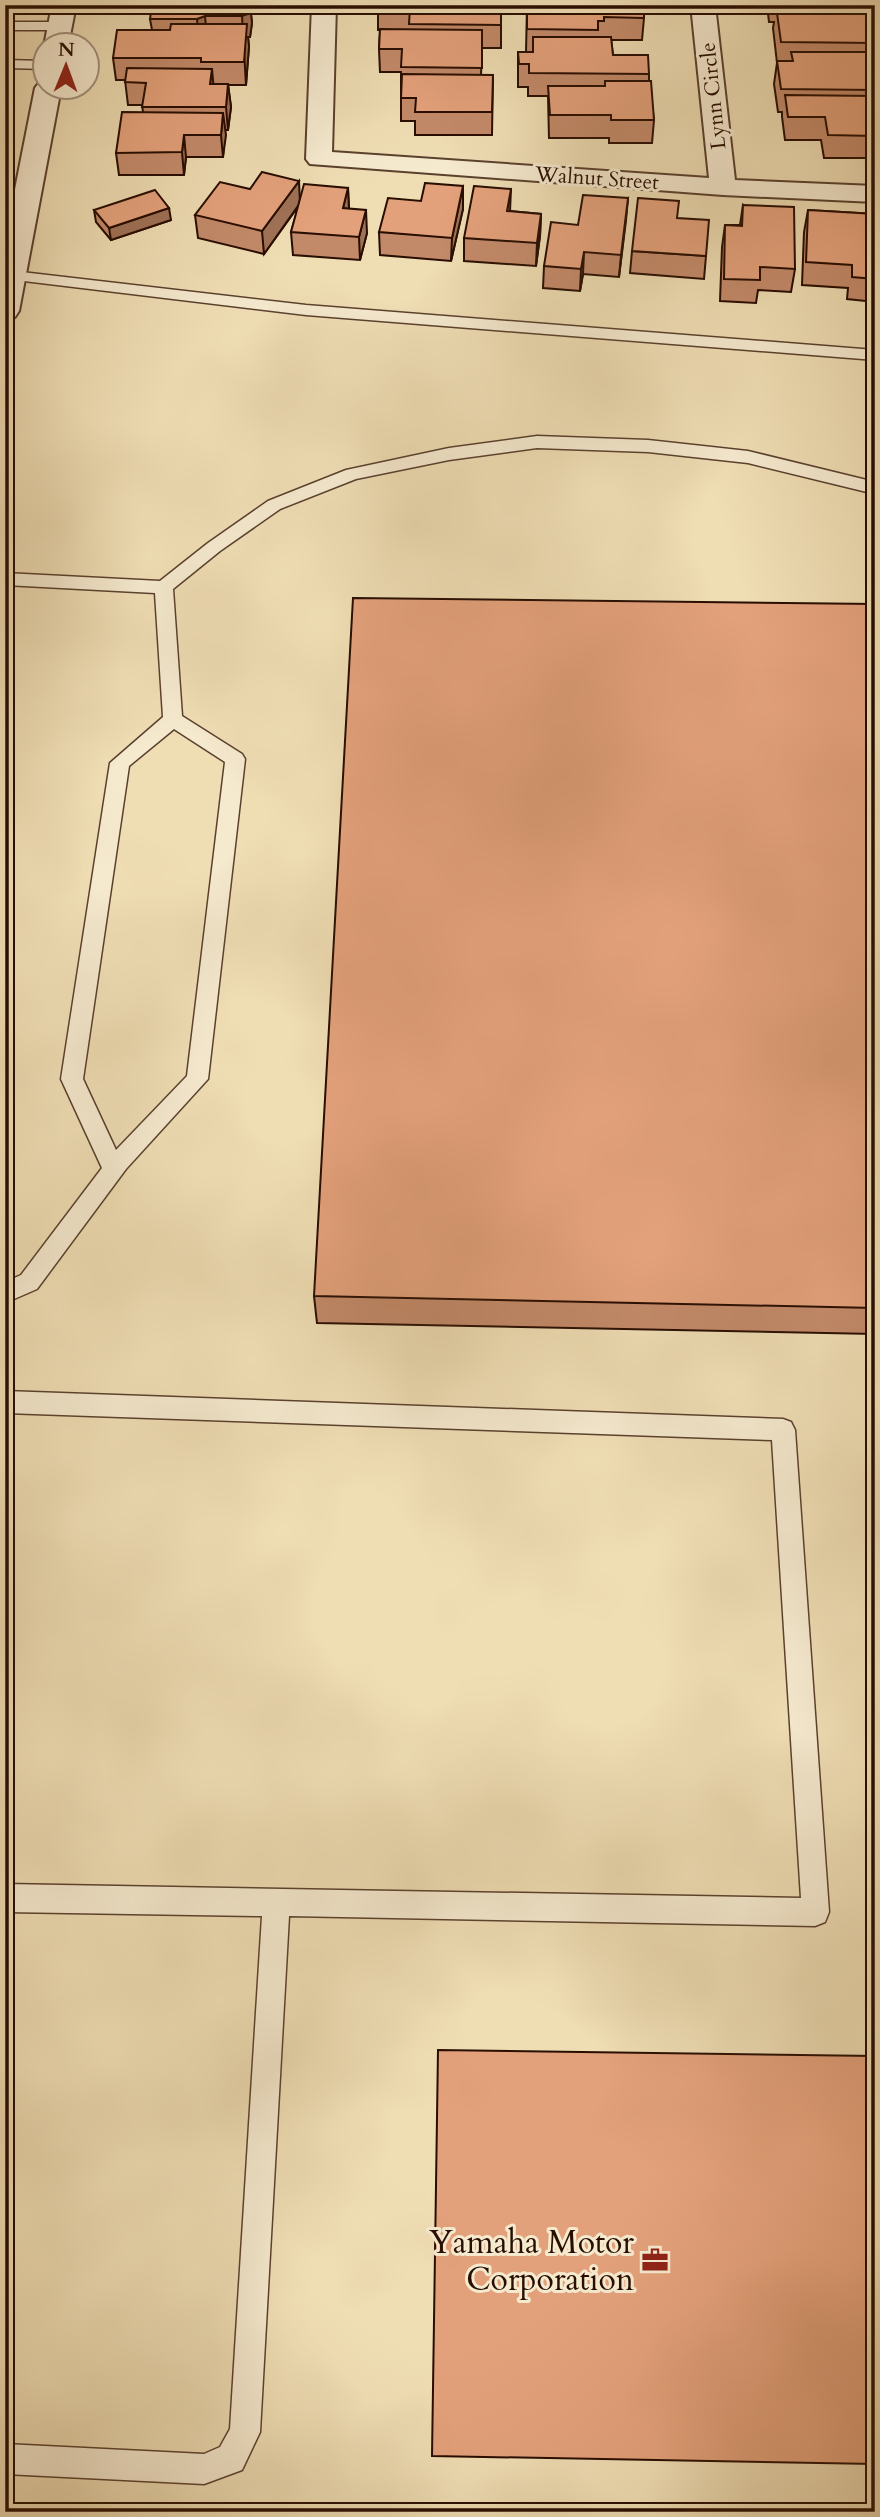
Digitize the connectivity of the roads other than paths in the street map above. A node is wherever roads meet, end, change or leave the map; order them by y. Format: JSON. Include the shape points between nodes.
{"nodes":[{"id":1,"x":324,"y":5,"type":"edge"},
{"id":2,"x":703,"y":5,"type":"edge"},
{"id":3,"x":5,"y":26,"type":"edge"},
{"id":4,"x":60,"y":26,"type":"edge"},
{"id":5,"x":5,"y":64,"type":"edge"},
{"id":6,"x":32,"y":65,"type":"edge"},
{"id":7,"x":45,"y":102,"type":"edge"},
{"id":8,"x":723,"y":187,"type":"junction"},
{"id":9,"x":875,"y":194,"type":"edge"},
{"id":10,"x":13,"y":276,"type":"junction"},
{"id":11,"x":6,"y":308,"type":"edge"},
{"id":12,"x":875,"y":355,"type":"edge"},
{"id":13,"x":875,"y":488,"type":"edge"},
{"id":14,"x":5,"y":579,"type":"edge"},
{"id":15,"x":164,"y":587,"type":"junction"},
{"id":16,"x":173,"y":719,"type":"junction"},
{"id":17,"x":118,"y":1163,"type":"junction"},
{"id":18,"x":5,"y":1293,"type":"edge"},
{"id":19,"x":5,"y":1402,"type":"edge"},
{"id":20,"x":5,"y":1898,"type":"edge"},
{"id":21,"x":276,"y":1903,"type":"junction"},
{"id":22,"x":5,"y":2459,"type":"edge"}],
"edges":[{"from":1,"to":8,"type":"street","name":"Walnut Street","via":[[319,159]]},
{"from":2,"to":8,"type":"street","name":"Lynn Circle"},
{"from":3,"to":4,"type":"lane"},
{"from":5,"to":6,"type":"lane"},
{"from":7,"to":10,"type":"street"},
{"from":8,"to":9,"type":"street","name":"Walnut Street"},
{"from":10,"to":11,"type":"street"},
{"from":10,"to":12,"type":"lane","via":[[306,310]]},
{"from":13,"to":15,"type":"lane","via":[[748,457],[648,446],[537,442],[449,454],[352,474],[274,505]]},
{"from":14,"to":15,"type":"lane"},
{"from":15,"to":16,"type":"lane"},
{"from":16,"to":17,"type":"lane","via":[[120,763],[72,1079],[113,1168]]},
{"from":16,"to":17,"type":"lane","via":[[235,759],[197,1080]]},
{"from":17,"to":18,"type":"lane","via":[[29,1282]]},
{"from":19,"to":21,"type":"lane","via":[[783,1430],[815,1912]]},
{"from":20,"to":21,"type":"lane"},
{"from":21,"to":22,"type":"lane","via":[[245,2432],[232,2459],[204,2469]]}]}
